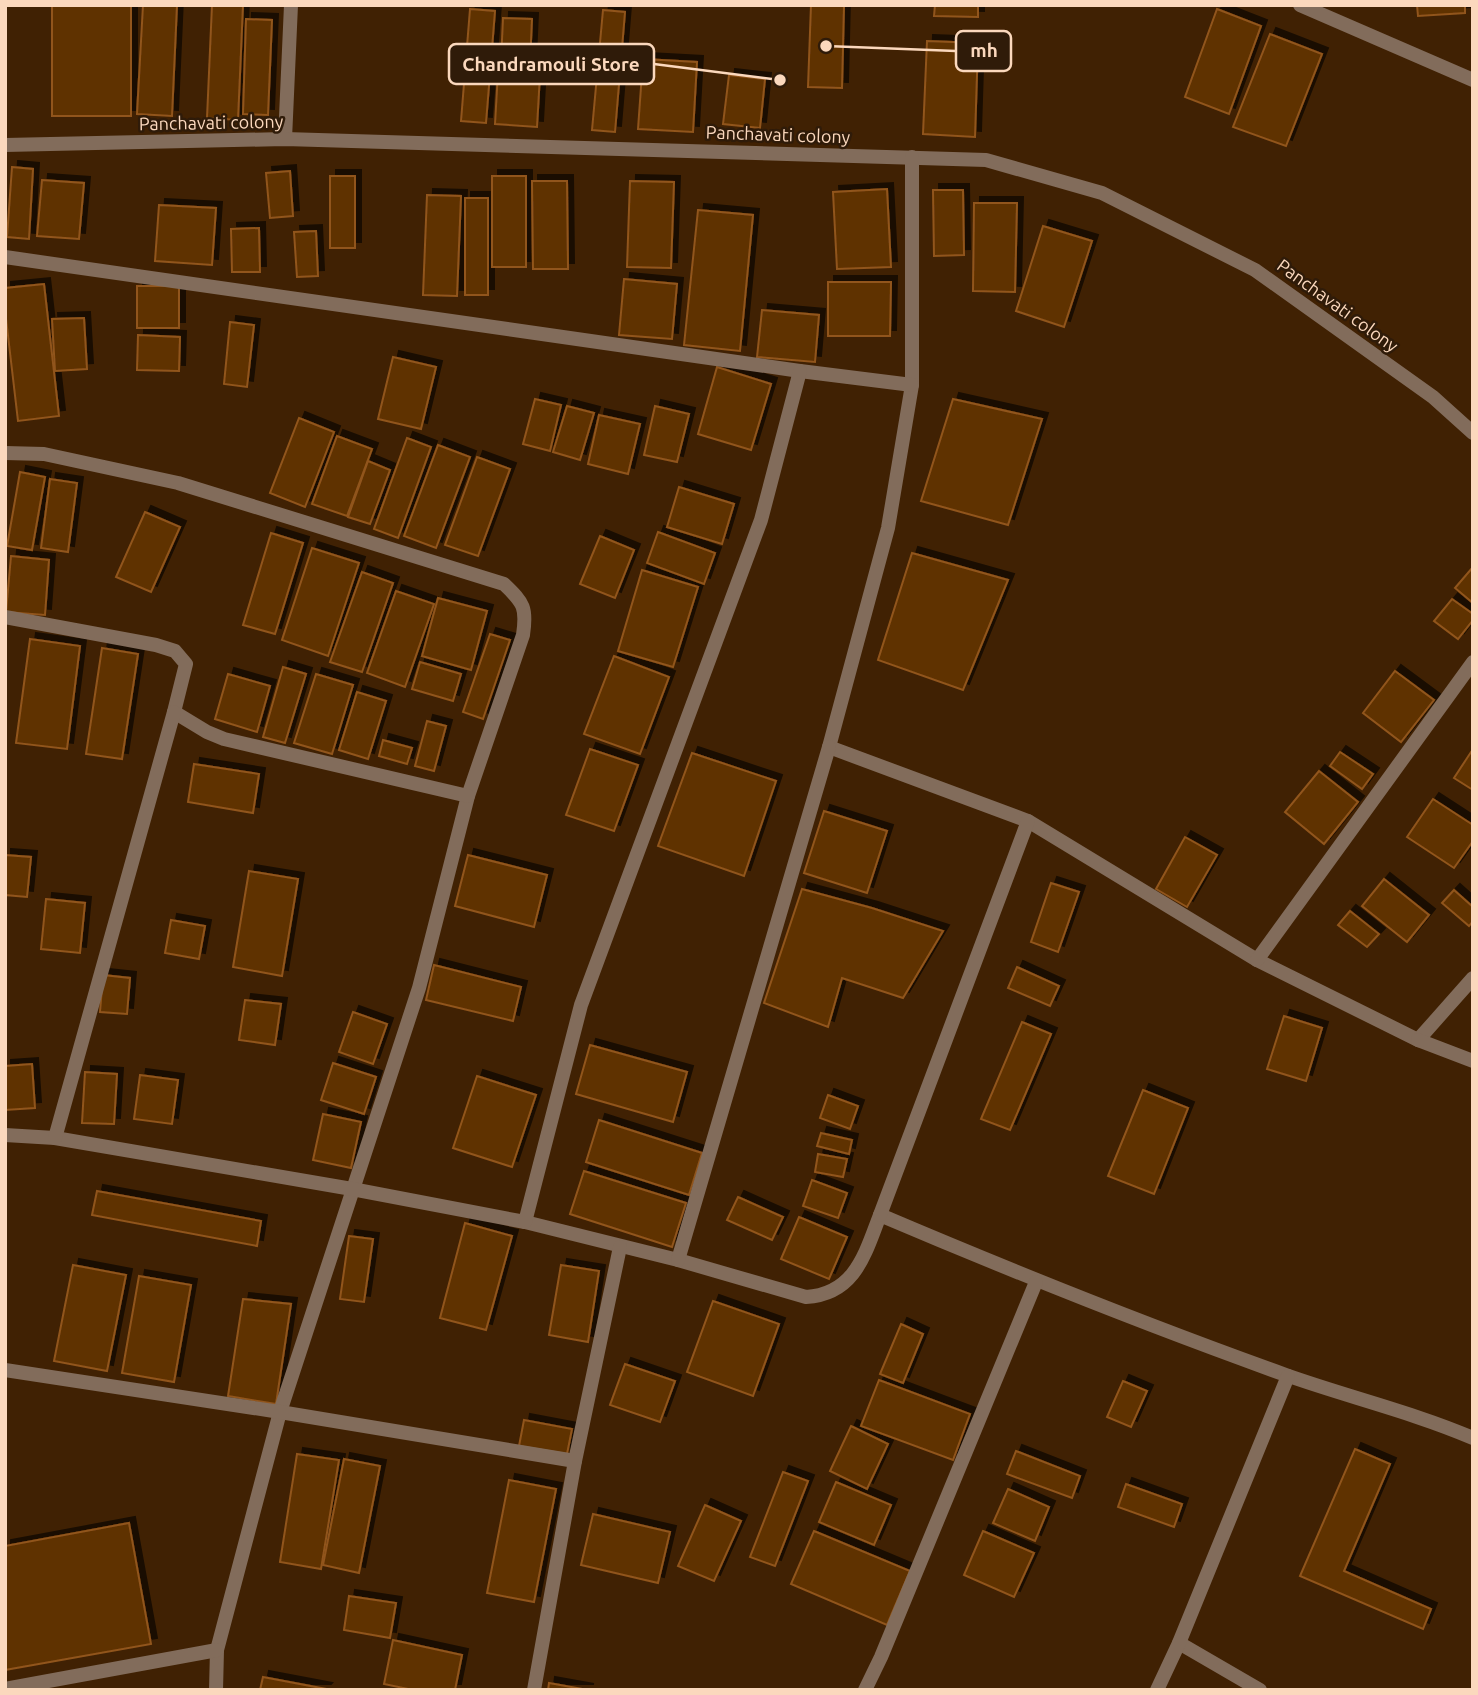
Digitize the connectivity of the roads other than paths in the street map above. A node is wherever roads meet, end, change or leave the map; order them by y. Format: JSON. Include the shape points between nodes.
{"nodes":[{"id":1,"x":291,"y":5,"type":"edge"},
{"id":2,"x":1300,"y":5,"type":"edge"},
{"id":3,"x":1473,"y":80,"type":"edge"},
{"id":4,"x":285,"y":139,"type":"junction"},
{"id":5,"x":5,"y":145,"type":"edge"},
{"id":6,"x":912,"y":157,"type":"junction"},
{"id":7,"x":5,"y":257,"type":"edge"},
{"id":8,"x":800,"y":371,"type":"junction"},
{"id":9,"x":912,"y":385,"type":"junction"},
{"id":10,"x":1473,"y":433,"type":"edge"},
{"id":11,"x":5,"y":453,"type":"edge"},
{"id":12,"x":5,"y":617,"type":"edge"},
{"id":13,"x":1473,"y":662,"type":"edge"},
{"id":14,"x":174,"y":712,"type":"junction"},
{"id":15,"x":830,"y":747,"type":"junction"},
{"id":16,"x":468,"y":796,"type":"junction"},
{"id":17,"x":1028,"y":821,"type":"junction"},
{"id":18,"x":1257,"y":960,"type":"junction"},
{"id":19,"x":1473,"y":978,"type":"edge"},
{"id":20,"x":1418,"y":1040,"type":"junction"},
{"id":21,"x":1473,"y":1060,"type":"edge"},
{"id":22,"x":5,"y":1135,"type":"edge"},
{"id":23,"x":55,"y":1138,"type":"junction"},
{"id":24,"x":352,"y":1189,"type":"junction"},
{"id":25,"x":880,"y":1215,"type":"junction"},
{"id":26,"x":525,"y":1222,"type":"junction"},
{"id":27,"x":620,"y":1247,"type":"junction"},
{"id":28,"x":678,"y":1260,"type":"junction"},
{"id":29,"x":1036,"y":1282,"type":"junction"},
{"id":30,"x":5,"y":1370,"type":"edge"},
{"id":31,"x":1288,"y":1376,"type":"junction"},
{"id":32,"x":281,"y":1412,"type":"junction"},
{"id":33,"x":1473,"y":1438,"type":"edge"},
{"id":34,"x":575,"y":1461,"type":"junction"},
{"id":35,"x":1179,"y":1643,"type":"junction"},
{"id":36,"x":217,"y":1650,"type":"junction"},
{"id":37,"x":5,"y":1689,"type":"edge"},
{"id":38,"x":216,"y":1690,"type":"edge"},
{"id":39,"x":534,"y":1690,"type":"edge"},
{"id":40,"x":865,"y":1690,"type":"edge"},
{"id":41,"x":1157,"y":1690,"type":"edge"},
{"id":42,"x":1260,"y":1690,"type":"edge"}],
"edges":[{"from":1,"to":4,"type":"street"},
{"from":2,"to":3,"type":"street"},
{"from":4,"to":5,"type":"street","name":"Panchavati colony"},
{"from":4,"to":6,"type":"street","name":"Panchavati colony"},
{"from":6,"to":9,"type":"street"},
{"from":6,"to":10,"type":"street","name":"Panchavati colony","via":[[986,160],[1102,193],[1255,270],[1433,397]]},
{"from":7,"to":8,"type":"street"},
{"from":8,"to":9,"type":"street"},
{"from":8,"to":26,"type":"street","via":[[761,520],[582,1005]]},
{"from":9,"to":15,"type":"street","via":[[888,528]]},
{"from":11,"to":16,"type":"street","via":[[44,454],[178,483],[504,584],[521,600],[523,635]]},
{"from":12,"to":14,"type":"street","via":[[175,651],[186,664]]},
{"from":13,"to":18,"type":"street"},
{"from":14,"to":16,"type":"street","via":[[224,739]]},
{"from":14,"to":23,"type":"street"},
{"from":15,"to":17,"type":"street"},
{"from":15,"to":28,"type":"street"},
{"from":16,"to":24,"type":"street","via":[[419,988]]},
{"from":17,"to":18,"type":"street"},
{"from":17,"to":25,"type":"street"},
{"from":18,"to":20,"type":"street"},
{"from":19,"to":20,"type":"street"},
{"from":20,"to":21,"type":"street"},
{"from":22,"to":23,"type":"street"},
{"from":23,"to":24,"type":"street"},
{"from":24,"to":26,"type":"street"},
{"from":24,"to":32,"type":"street"},
{"from":25,"to":28,"type":"street","via":[[853,1275],[840,1288],[820,1296],[790,1294]]},
{"from":25,"to":29,"type":"street"},
{"from":26,"to":27,"type":"street"},
{"from":27,"to":28,"type":"street"},
{"from":27,"to":34,"type":"street"},
{"from":29,"to":31,"type":"street"},
{"from":29,"to":40,"type":"street"},
{"from":30,"to":32,"type":"street"},
{"from":31,"to":33,"type":"street"},
{"from":31,"to":35,"type":"street"},
{"from":32,"to":34,"type":"street"},
{"from":32,"to":36,"type":"street"},
{"from":34,"to":39,"type":"street"},
{"from":35,"to":41,"type":"street"},
{"from":35,"to":42,"type":"street"},
{"from":36,"to":37,"type":"street"},
{"from":36,"to":38,"type":"street"}]}
